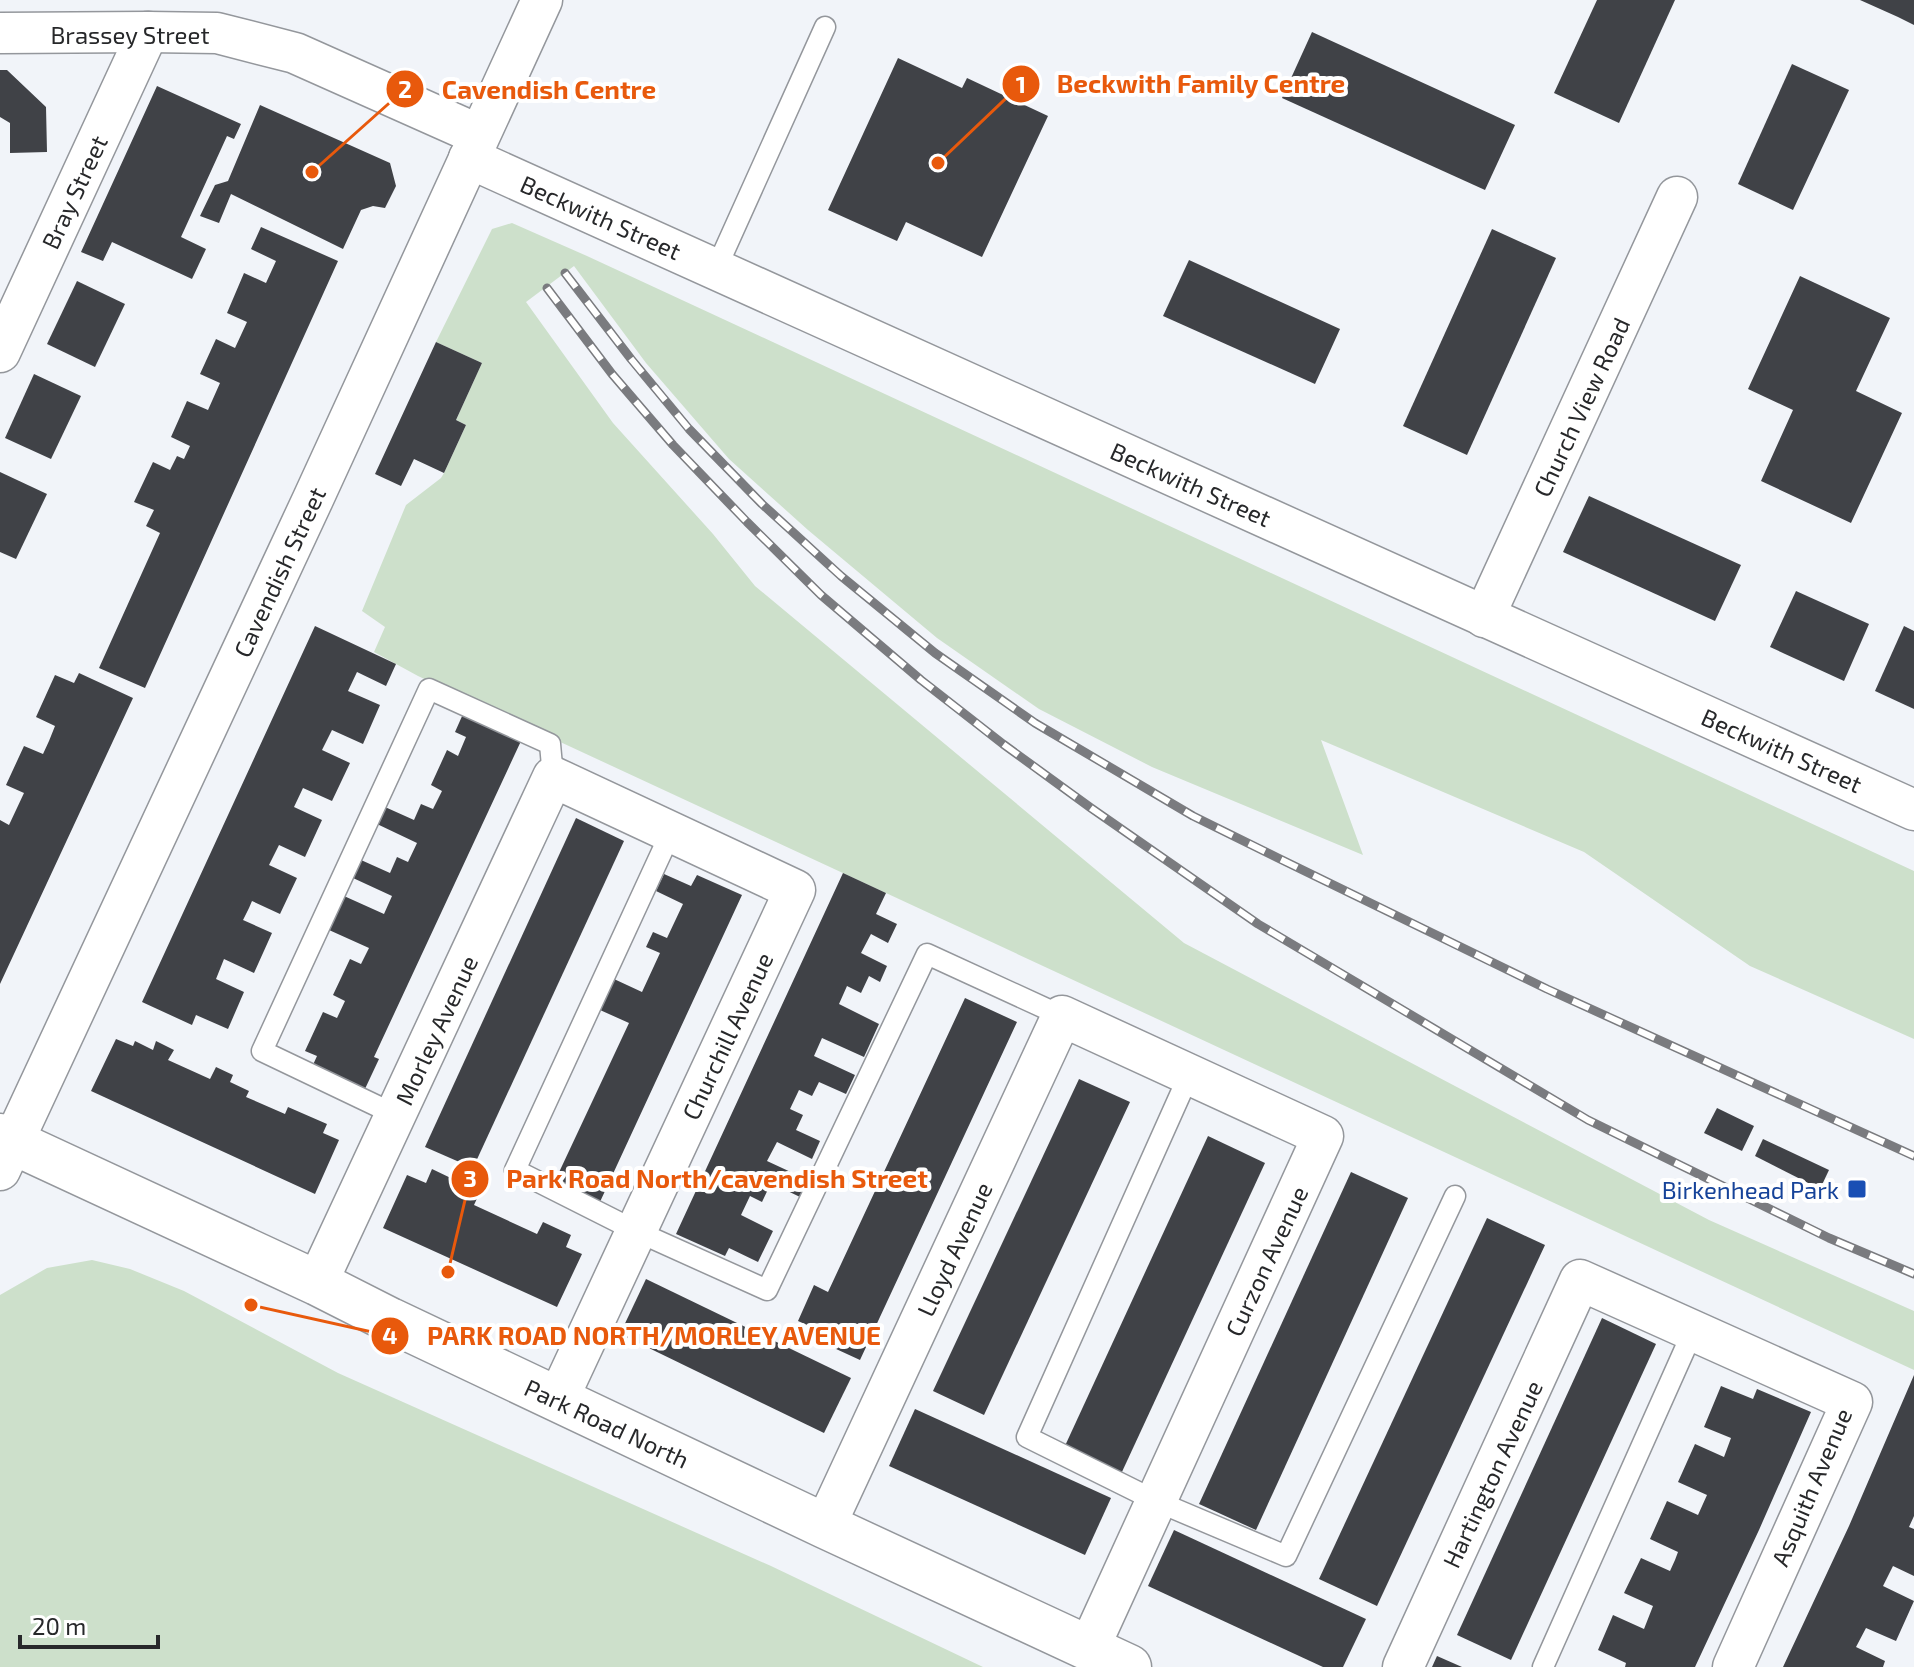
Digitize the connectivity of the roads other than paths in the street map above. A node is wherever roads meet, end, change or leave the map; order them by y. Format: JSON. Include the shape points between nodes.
{"nodes":[{"id":1,"x":542,"y":0,"type":"edge"},
{"id":2,"x":825,"y":27,"type":"dead end"},
{"id":3,"x":148,"y":32,"type":"junction"},
{"id":4,"x":0,"y":33,"type":"edge"},
{"id":5,"x":474,"y":146,"type":"junction"},
{"id":6,"x":1677,"y":197,"type":"dead end"},
{"id":7,"x":716,"y":269,"type":"junction"},
{"id":8,"x":0,"y":352,"type":"edge"},
{"id":9,"x":1484,"y":617,"type":"junction"},
{"id":10,"x":553,"y":777,"type":"junction"},
{"id":11,"x":1914,"y":810,"type":"edge"},
{"id":12,"x":671,"y":832,"type":"junction"},
{"id":13,"x":1062,"y":1016,"type":"junction"},
{"id":14,"x":1189,"y":1075,"type":"junction"},
{"id":15,"x":396,"y":1115,"type":"junction"},
{"id":16,"x":4,"y":1149,"type":"edge"},
{"id":17,"x":1455,"y":1196,"type":"dead end"},
{"id":18,"x":636,"y":1231,"type":"junction"},
{"id":19,"x":1580,"y":1280,"type":"joint"},
{"id":20,"x":317,"y":1283,"type":"junction"},
{"id":21,"x":1693,"y":1331,"type":"junction"},
{"id":22,"x":558,"y":1399,"type":"junction"},
{"id":23,"x":1156,"y":1501,"type":"junction"},
{"id":24,"x":825,"y":1526,"type":"junction"},
{"id":25,"x":1089,"y":1648,"type":"junction"},
{"id":26,"x":1129,"y":1667,"type":"edge"},
{"id":27,"x":1403,"y":1667,"type":"edge"},
{"id":28,"x":1543,"y":1667,"type":"edge"},
{"id":29,"x":1733,"y":1667,"type":"edge"}],
"edges":[{"from":1,"to":5,"type":"street","name":"Cavendish Street"},
{"from":2,"to":7,"type":"lane"},
{"from":3,"to":4,"type":"street","name":"Brassey Street"},
{"from":3,"to":5,"type":"street","name":"Brassey Street","via":[[217,33],[295,53]]},
{"from":3,"to":8,"type":"street","name":"Bray Street"},
{"from":5,"to":7,"type":"street","name":"Beckwith Street"},
{"from":5,"to":16,"type":"street","name":"Cavendish Street"},
{"from":6,"to":9,"type":"street","name":"Church View Road"},
{"from":7,"to":9,"type":"street","name":"Beckwith Street"},
{"from":9,"to":11,"type":"street","name":"Beckwith Street"},
{"from":10,"to":12,"type":"street"},
{"from":10,"to":15,"type":"street","name":"Morley Avenue"},
{"from":10,"to":15,"type":"lane","via":[[550,744],[429,689],[262,1051]]},
{"from":12,"to":18,"type":"lane","via":[[515,1170]]},
{"from":12,"to":18,"type":"street","name":"Churchill Avenue","via":[[795,890]]},
{"from":13,"to":14,"type":"street","name":"Curzon Avenue"},
{"from":13,"to":18,"type":"lane","via":[[927,954],[767,1290]]},
{"from":13,"to":24,"type":"street","name":"Lloyd Avenue"},
{"from":14,"to":23,"type":"lane","via":[[1027,1437]]},
{"from":14,"to":23,"type":"street","name":"Curzon Avenue","via":[[1323,1136]]},
{"from":15,"to":20,"type":"street","name":"Morley Avenue"},
{"from":16,"to":20,"type":"main road","name":"Park Road North"},
{"from":17,"to":23,"type":"lane","via":[[1286,1556]]},
{"from":18,"to":22,"type":"street","name":"Churchill Avenue"},
{"from":19,"to":21,"type":"street","name":"Asquith Avenue"},
{"from":19,"to":27,"type":"street","name":"Hartington Avenue"},
{"from":20,"to":22,"type":"main road","name":"Park Road North"},
{"from":21,"to":28,"type":"lane"},
{"from":21,"to":29,"type":"street","name":"Asquith Avenue","via":[[1852,1402]]},
{"from":22,"to":24,"type":"main road","name":"Park Road North"},
{"from":23,"to":25,"type":"street","name":"Curzon Avenue"},
{"from":24,"to":25,"type":"main road","name":"Park Road North"},
{"from":25,"to":26,"type":"main road","name":"Park Road North"}]}
